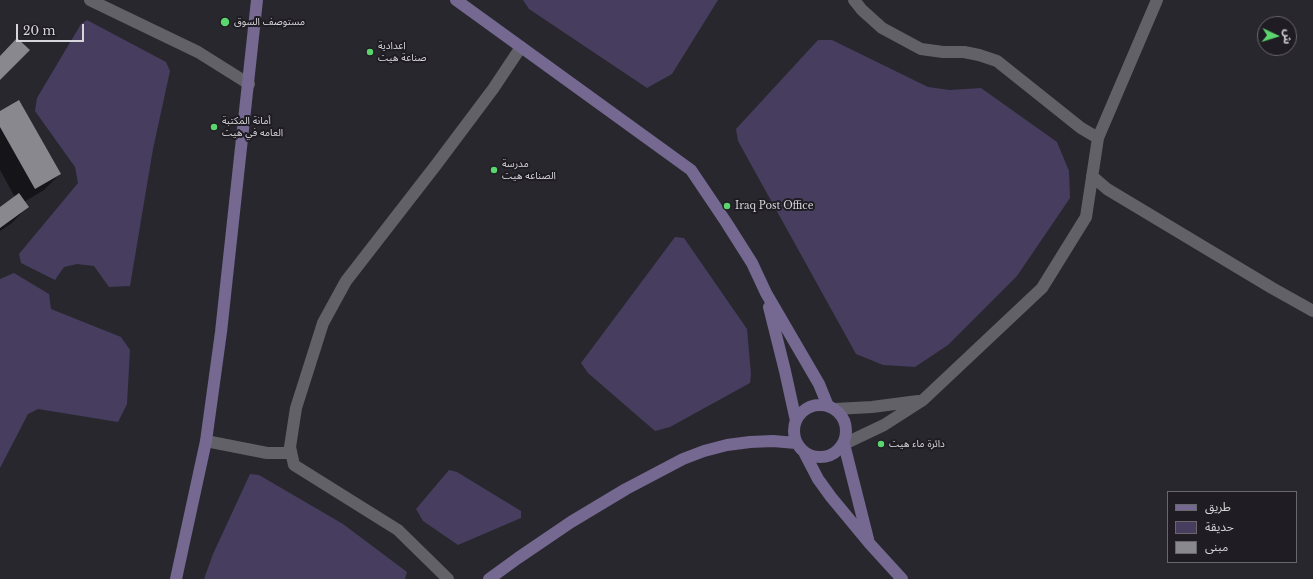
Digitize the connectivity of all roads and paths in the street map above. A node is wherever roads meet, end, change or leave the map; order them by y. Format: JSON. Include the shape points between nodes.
{"nodes":[{"id":1,"x":90,"y":0,"type":"edge"},
{"id":2,"x":257,"y":0,"type":"edge"},
{"id":3,"x":456,"y":0,"type":"edge"},
{"id":4,"x":854,"y":0,"type":"edge"},
{"id":5,"x":1157,"y":0,"type":"edge"},
{"id":6,"x":522,"y":47,"type":"junction"},
{"id":7,"x":248,"y":84,"type":"junction"},
{"id":8,"x":1098,"y":138,"type":"junction"},
{"id":9,"x":1092,"y":176,"type":"junction"},
{"id":10,"x":766,"y":293,"type":"junction"},
{"id":11,"x":1313,"y":311,"type":"edge"},
{"id":12,"x":923,"y":400,"type":"junction"},
{"id":13,"x":831,"y":407,"type":"junction"},
{"id":14,"x":796,"y":421,"type":"junction"},
{"id":15,"x":206,"y":441,"type":"junction"},
{"id":16,"x":796,"y":442,"type":"junction"},
{"id":17,"x":844,"y":444,"type":"junction"},
{"id":18,"x":291,"y":453,"type":"junction"},
{"id":19,"x":805,"y":454,"type":"junction"},
{"id":20,"x":870,"y":544,"type":"junction"},
{"id":21,"x":176,"y":579,"type":"edge"},
{"id":22,"x":448,"y":579,"type":"edge"},
{"id":23,"x":489,"y":579,"type":"edge"},
{"id":24,"x":902,"y":579,"type":"edge"}],
"edges":[{"from":1,"to":7,"type":"street","via":[[198,52]]},
{"from":2,"to":7,"type":"street"},
{"from":3,"to":6,"type":"street"},
{"from":4,"to":8,"type":"street","via":[[882,28],[921,49],[964,52],[997,61],[1081,128]]},
{"from":5,"to":8,"type":"street"},
{"from":6,"to":10,"type":"street","via":[[691,170],[748,257]]},
{"from":6,"to":18,"type":"street","via":[[346,282],[323,323],[296,408]]},
{"from":7,"to":15,"type":"street","via":[[221,332]]},
{"from":8,"to":9,"type":"street"},
{"from":9,"to":11,"type":"street","via":[[1107,189]]},
{"from":9,"to":12,"type":"street","via":[[1086,217],[1042,288]]},
{"from":10,"to":13,"type":"street"},
{"from":10,"to":14,"type":"street"},
{"from":12,"to":13,"type":"street","via":[[872,407]]},
{"from":12,"to":17,"type":"street","via":[[884,425]]},
{"from":13,"to":14,"type":"street","via":[[820,404],[812,406],[800,414]]},
{"from":13,"to":17,"type":"street","via":[[841,414],[845,421]]},
{"from":14,"to":16,"type":"street"},
{"from":15,"to":18,"type":"street","via":[[267,453]]},
{"from":15,"to":21,"type":"street"},
{"from":16,"to":19,"type":"street"},
{"from":16,"to":23,"type":"street","via":[[742,443],[704,451],[683,459],[571,522]]},
{"from":17,"to":19,"type":"street","via":[[827,457],[816,458]]},
{"from":17,"to":20,"type":"street"},
{"from":18,"to":22,"type":"street","via":[[294,465],[398,530]]},
{"from":19,"to":20,"type":"street","via":[[818,479]]},
{"from":20,"to":24,"type":"street"}]}
